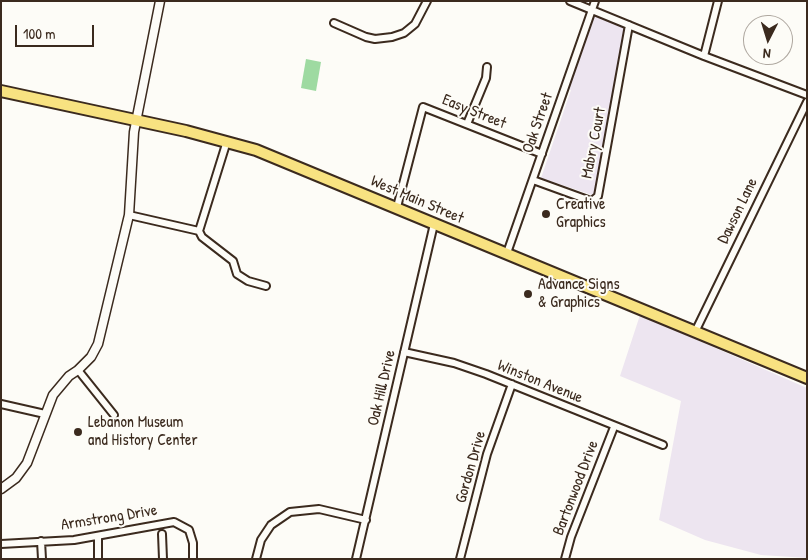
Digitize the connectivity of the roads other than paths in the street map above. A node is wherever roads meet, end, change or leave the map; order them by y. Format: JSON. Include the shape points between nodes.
{"nodes":[{"id":1,"x":160,"y":1,"type":"edge"},
{"id":2,"x":427,"y":1,"type":"edge"},
{"id":3,"x":570,"y":1,"type":"edge"},
{"id":4,"x":595,"y":1,"type":"edge"},
{"id":5,"x":718,"y":1,"type":"edge"},
{"id":6,"x":592,"y":10,"type":"junction"},
{"id":7,"x":334,"y":23,"type":"dead end"},
{"id":8,"x":628,"y":25,"type":"junction"},
{"id":9,"x":704,"y":56,"type":"junction"},
{"id":10,"x":487,"y":67,"type":"dead end"},
{"id":11,"x":1,"y":91,"type":"edge"},
{"id":12,"x":807,"y":95,"type":"edge"},
{"id":13,"x":807,"y":102,"type":"edge"},
{"id":14,"x":137,"y":119,"type":"junction"},
{"id":15,"x":467,"y":124,"type":"junction"},
{"id":16,"x":227,"y":141,"type":"junction"},
{"id":17,"x":542,"y":154,"type":"junction"},
{"id":18,"x":533,"y":180,"type":"junction"},
{"id":19,"x":397,"y":207,"type":"junction"},
{"id":20,"x":129,"y":215,"type":"junction"},
{"id":21,"x":434,"y":224,"type":"junction"},
{"id":22,"x":199,"y":231,"type":"junction"},
{"id":23,"x":507,"y":253,"type":"junction"},
{"id":24,"x":266,"y":286,"type":"dead end"},
{"id":25,"x":695,"y":332,"type":"junction"},
{"id":26,"x":404,"y":352,"type":"junction"},
{"id":27,"x":78,"y":370,"type":"junction"},
{"id":28,"x":807,"y":378,"type":"edge"},
{"id":29,"x":512,"y":384,"type":"junction"},
{"id":30,"x":1,"y":404,"type":"edge"},
{"id":31,"x":45,"y":414,"type":"junction"},
{"id":32,"x":114,"y":416,"type":"dead end"},
{"id":33,"x":614,"y":427,"type":"junction"},
{"id":34,"x":663,"y":445,"type":"dead end"},
{"id":35,"x":1,"y":489,"type":"edge"},
{"id":36,"x":366,"y":520,"type":"junction"},
{"id":37,"x":162,"y":534,"type":"dead end"},
{"id":38,"x":98,"y":537,"type":"junction"},
{"id":39,"x":41,"y":541,"type":"junction"},
{"id":40,"x":1,"y":544,"type":"edge"},
{"id":41,"x":42,"y":559,"type":"edge"},
{"id":42,"x":98,"y":559,"type":"edge"},
{"id":43,"x":163,"y":559,"type":"edge"},
{"id":44,"x":193,"y":559,"type":"edge"},
{"id":45,"x":256,"y":559,"type":"edge"},
{"id":46,"x":356,"y":559,"type":"edge"},
{"id":47,"x":460,"y":559,"type":"edge"},
{"id":48,"x":565,"y":559,"type":"edge"}],
"edges":[{"from":1,"to":14,"type":"street"},
{"from":2,"to":7,"type":"street","via":[[415,24],[392,37],[366,37]]},
{"from":3,"to":6,"type":"street"},
{"from":4,"to":6,"type":"street","name":"Oak Street"},
{"from":5,"to":9,"type":"street"},
{"from":6,"to":8,"type":"street"},
{"from":6,"to":17,"type":"street","name":"Oak Street"},
{"from":8,"to":9,"type":"street"},
{"from":8,"to":18,"type":"street","name":"Mabry Court","via":[[598,196],[592,201]]},
{"from":9,"to":12,"type":"street"},
{"from":10,"to":15,"type":"street","via":[[486,78]]},
{"from":11,"to":14,"type":"main road","name":"West Main Street"},
{"from":13,"to":25,"type":"street","name":"Dawson Lane"},
{"from":14,"to":16,"type":"main road","name":"West Main Street"},
{"from":14,"to":20,"type":"street","via":[[132,148]]},
{"from":15,"to":17,"type":"street","name":"Easy Street"},
{"from":15,"to":19,"type":"street","name":"Easy Street","via":[[423,107]]},
{"from":16,"to":19,"type":"main road","name":"West Main Street"},
{"from":16,"to":22,"type":"street"},
{"from":17,"to":18,"type":"street","name":"Oak Street"},
{"from":18,"to":23,"type":"street","name":"Oak Street"},
{"from":19,"to":21,"type":"main road","name":"West Main Street"},
{"from":20,"to":22,"type":"street"},
{"from":20,"to":27,"type":"street","via":[[98,344]]},
{"from":21,"to":23,"type":"main road","name":"West Main Street"},
{"from":21,"to":26,"type":"street","name":"Oak Hill Drive"},
{"from":22,"to":24,"type":"street","via":[[202,238],[233,262],[237,274]]},
{"from":23,"to":25,"type":"main road","name":"West Main Street"},
{"from":25,"to":28,"type":"main road","name":"West Main Street"},
{"from":26,"to":29,"type":"street","name":"Winston Avenue","via":[[454,364]]},
{"from":26,"to":36,"type":"street","name":"Oak Hill Drive"},
{"from":27,"to":31,"type":"street","via":[[60,384]]},
{"from":27,"to":32,"type":"street"},
{"from":29,"to":33,"type":"street","name":"Winston Avenue"},
{"from":29,"to":47,"type":"street","name":"Gordon Drive","via":[[487,454]]},
{"from":30,"to":31,"type":"street"},
{"from":31,"to":35,"type":"street","via":[[28,463]]},
{"from":33,"to":34,"type":"street","name":"Winston Avenue"},
{"from":33,"to":48,"type":"street","name":"Bartonwood Drive"},
{"from":36,"to":45,"type":"street","via":[[318,509],[290,512],[270,524]]},
{"from":36,"to":46,"type":"street","name":"Oak Hill Drive"},
{"from":37,"to":43,"type":"street"},
{"from":38,"to":39,"type":"street","name":"Armstrong Drive"},
{"from":38,"to":42,"type":"street"},
{"from":38,"to":44,"type":"street","name":"Armstrong Drive","via":[[174,522],[189,530]]},
{"from":39,"to":40,"type":"street","name":"Armstrong Drive"},
{"from":39,"to":41,"type":"street"}]}
